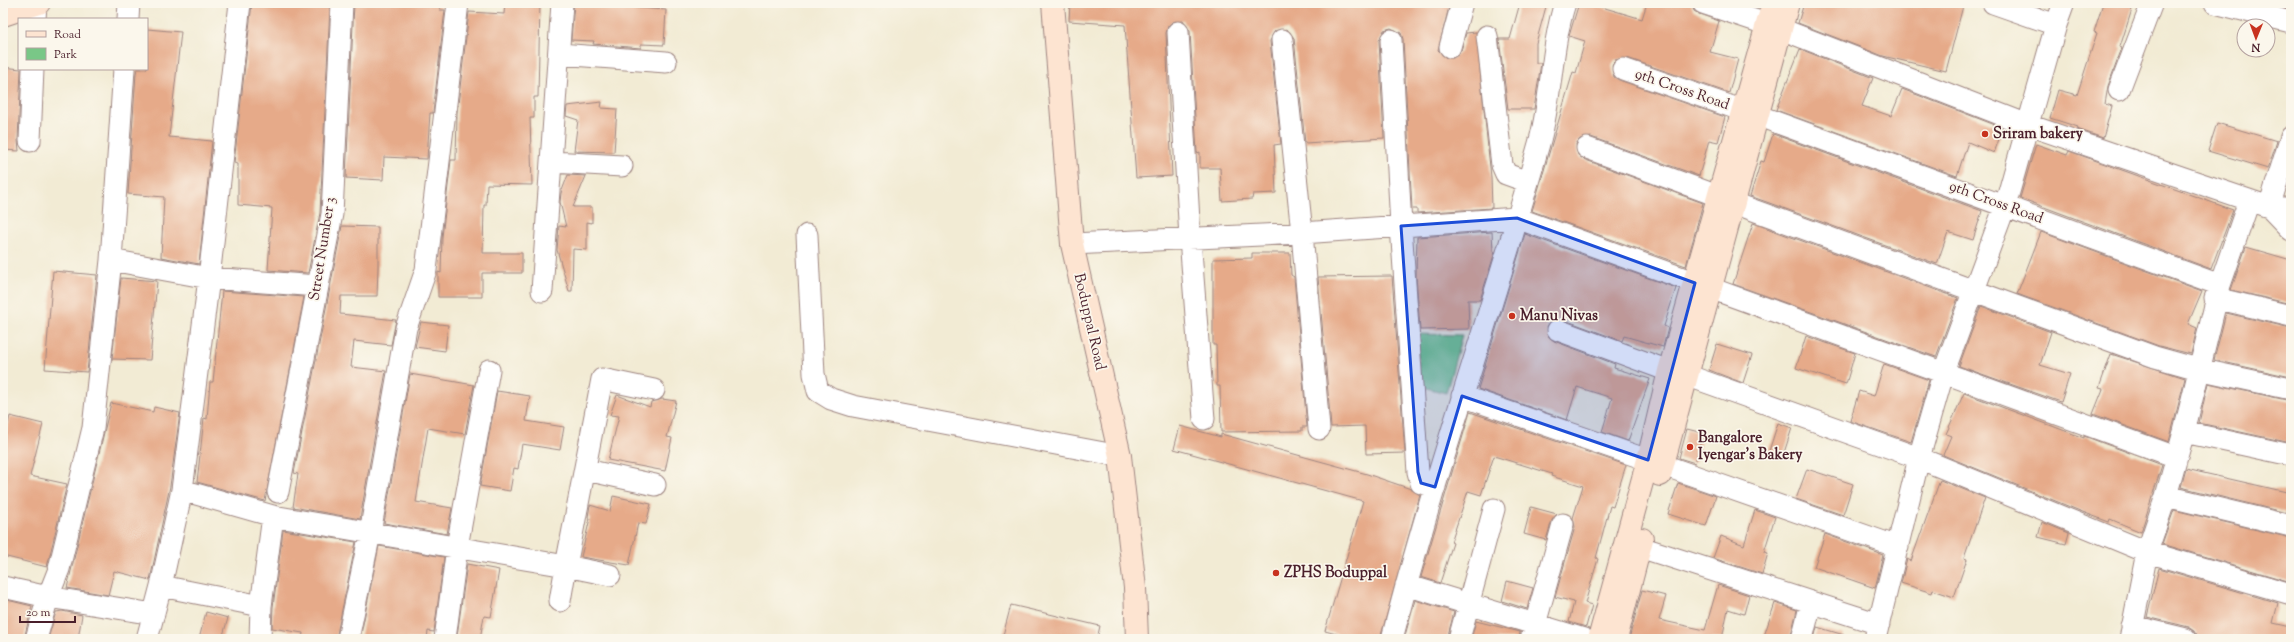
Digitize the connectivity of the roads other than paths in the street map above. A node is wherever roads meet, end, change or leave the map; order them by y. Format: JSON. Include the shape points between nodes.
{"nodes":[{"id":1,"x":129,"y":3,"type":"edge"},
{"id":2,"x":240,"y":3,"type":"edge"},
{"id":3,"x":342,"y":3,"type":"edge"},
{"id":4,"x":458,"y":3,"type":"edge"},
{"id":5,"x":562,"y":3,"type":"edge"},
{"id":6,"x":1053,"y":3,"type":"edge"},
{"id":7,"x":1462,"y":3,"type":"edge"},
{"id":8,"x":1565,"y":3,"type":"edge"},
{"id":9,"x":1703,"y":3,"type":"edge"},
{"id":10,"x":1773,"y":3,"type":"edge"},
{"id":11,"x":1788,"y":3,"type":"edge"},
{"id":12,"x":1993,"y":3,"type":"edge"},
{"id":13,"x":2064,"y":3,"type":"edge"},
{"id":14,"x":2152,"y":3,"type":"edge"},
{"id":15,"x":2215,"y":3,"type":"edge"},
{"id":16,"x":37,"y":9,"type":"edge"},
{"id":17,"x":3,"y":15,"type":"edge"},
{"id":18,"x":128,"y":18,"type":"edge"},
{"id":19,"x":2291,"y":22,"type":"edge"},
{"id":20,"x":2056,"y":25,"type":"junction"},
{"id":21,"x":1774,"y":27,"type":"junction"},
{"id":22,"x":1178,"y":32,"type":"dead end"},
{"id":23,"x":1487,"y":36,"type":"dead end"},
{"id":24,"x":1282,"y":40,"type":"dead end"},
{"id":25,"x":1391,"y":40,"type":"dead end"},
{"id":26,"x":1450,"y":47,"type":"dead end"},
{"id":27,"x":559,"y":54,"type":"junction"},
{"id":28,"x":666,"y":62,"type":"dead end"},
{"id":29,"x":1623,"y":69,"type":"dead end"},
{"id":30,"x":33,"y":70,"type":"edge"},
{"id":31,"x":124,"y":70,"type":"edge"},
{"id":32,"x":2119,"y":90,"type":"dead end"},
{"id":33,"x":1750,"y":113,"type":"junction"},
{"id":34,"x":2028,"y":125,"type":"junction"},
{"id":35,"x":2291,"y":137,"type":"edge"},
{"id":36,"x":30,"y":141,"type":"dead end"},
{"id":37,"x":1587,"y":148,"type":"dead end"},
{"id":38,"x":552,"y":162,"type":"junction"},
{"id":39,"x":622,"y":166,"type":"dead end"},
{"id":40,"x":1528,"y":182,"type":"junction"},
{"id":41,"x":1726,"y":199,"type":"junction"},
{"id":42,"x":2249,"y":201,"type":"junction"},
{"id":43,"x":2005,"y":206,"type":"junction"},
{"id":44,"x":2269,"y":207,"type":"junction"},
{"id":45,"x":2291,"y":208,"type":"edge"},
{"id":46,"x":1517,"y":218,"type":"junction"},
{"id":47,"x":1401,"y":226,"type":"junction"},
{"id":48,"x":2291,"y":230,"type":"edge"},
{"id":49,"x":1302,"y":233,"type":"junction"},
{"id":50,"x":807,"y":235,"type":"dead end"},
{"id":51,"x":1190,"y":238,"type":"junction"},
{"id":52,"x":1072,"y":244,"type":"junction"},
{"id":53,"x":111,"y":260,"type":"junction"},
{"id":54,"x":209,"y":278,"type":"junction"},
{"id":55,"x":318,"y":286,"type":"junction"},
{"id":56,"x":1703,"y":286,"type":"junction"},
{"id":57,"x":542,"y":291,"type":"dead end"},
{"id":58,"x":1975,"y":291,"type":"junction"},
{"id":59,"x":2217,"y":292,"type":"junction"},
{"id":60,"x":2291,"y":316,"type":"edge"},
{"id":61,"x":1558,"y":330,"type":"dead end"},
{"id":62,"x":2198,"y":369,"type":"junction"},
{"id":63,"x":489,"y":370,"type":"dead end"},
{"id":64,"x":1678,"y":373,"type":"junction"},
{"id":65,"x":1944,"y":374,"type":"junction"},
{"id":66,"x":2291,"y":389,"type":"edge"},
{"id":67,"x":654,"y":390,"type":"dead end"},
{"id":68,"x":1462,"y":396,"type":"junction"},
{"id":69,"x":1204,"y":420,"type":"dead end"},
{"id":70,"x":1319,"y":429,"type":"dead end"},
{"id":71,"x":2184,"y":432,"type":"junction"},
{"id":72,"x":2291,"y":455,"type":"edge"},
{"id":73,"x":1120,"y":456,"type":"junction"},
{"id":74,"x":2176,"y":457,"type":"junction"},
{"id":75,"x":1919,"y":458,"type":"junction"},
{"id":76,"x":1655,"y":463,"type":"junction"},
{"id":77,"x":586,"y":470,"type":"junction"},
{"id":78,"x":655,"y":485,"type":"dead end"},
{"id":79,"x":1435,"y":487,"type":"junction"},
{"id":80,"x":182,"y":490,"type":"junction"},
{"id":81,"x":278,"y":492,"type":"dead end"},
{"id":82,"x":2166,"y":496,"type":"junction"},
{"id":83,"x":1494,"y":509,"type":"dead end"},
{"id":84,"x":273,"y":516,"type":"junction"},
{"id":85,"x":1564,"y":524,"type":"dead end"},
{"id":86,"x":2291,"y":526,"type":"edge"},
{"id":87,"x":370,"y":533,"type":"junction"},
{"id":88,"x":457,"y":547,"type":"junction"},
{"id":89,"x":1640,"y":547,"type":"junction"},
{"id":90,"x":1898,"y":547,"type":"junction"},
{"id":91,"x":2147,"y":552,"type":"junction"},
{"id":92,"x":566,"y":566,"type":"junction"},
{"id":93,"x":610,"y":575,"type":"dead end"},
{"id":94,"x":1406,"y":585,"type":"junction"},
{"id":95,"x":161,"y":586,"type":"junction"},
{"id":96,"x":3,"y":587,"type":"edge"},
{"id":97,"x":2291,"y":594,"type":"edge"},
{"id":98,"x":48,"y":597,"type":"junction"},
{"id":99,"x":560,"y":601,"type":"dead end"},
{"id":100,"x":1811,"y":603,"type":"junction"},
{"id":101,"x":1468,"y":604,"type":"junction"},
{"id":102,"x":261,"y":606,"type":"junction"},
{"id":103,"x":154,"y":614,"type":"junction"},
{"id":104,"x":1533,"y":631,"type":"edge"},
{"id":105,"x":1877,"y":632,"type":"edge"},
{"id":106,"x":2131,"y":632,"type":"edge"},
{"id":107,"x":36,"y":639,"type":"edge"},
{"id":108,"x":146,"y":639,"type":"edge"},
{"id":109,"x":260,"y":639,"type":"edge"},
{"id":110,"x":348,"y":639,"type":"edge"},
{"id":111,"x":445,"y":639,"type":"edge"},
{"id":112,"x":1137,"y":639,"type":"edge"},
{"id":113,"x":1392,"y":639,"type":"edge"},
{"id":114,"x":1459,"y":639,"type":"edge"},
{"id":115,"x":1584,"y":639,"type":"edge"},
{"id":116,"x":1599,"y":639,"type":"edge"},
{"id":117,"x":1616,"y":639,"type":"edge"},
{"id":118,"x":1802,"y":639,"type":"edge"},
{"id":119,"x":2186,"y":639,"type":"edge"}],
"edges":[{"from":1,"to":18,"type":"street"},
{"from":2,"to":54,"type":"street"},
{"from":3,"to":55,"type":"street","name":"Street Number 3","via":[[332,214]]},
{"from":4,"to":87,"type":"street","via":[[426,270],[406,328]]},
{"from":5,"to":27,"type":"street"},
{"from":6,"to":52,"type":"street","name":"Boduppal Road"},
{"from":7,"to":26,"type":"street"},
{"from":8,"to":40,"type":"street","via":[[1557,28],[1541,137]]},
{"from":9,"to":21,"type":"street"},
{"from":10,"to":21,"type":"street"},
{"from":11,"to":21,"type":"street"},
{"from":12,"to":20,"type":"street"},
{"from":13,"to":20,"type":"street"},
{"from":14,"to":32,"type":"street"},
{"from":15,"to":19,"type":"street"},
{"from":16,"to":17,"type":"street"},
{"from":20,"to":34,"type":"street"},
{"from":21,"to":33,"type":"street"},
{"from":21,"to":34,"type":"street"},
{"from":22,"to":51,"type":"street"},
{"from":23,"to":40,"type":"street","via":[[1502,165],[1506,174]]},
{"from":24,"to":49,"type":"street"},
{"from":25,"to":47,"type":"street"},
{"from":27,"to":28,"type":"street"},
{"from":27,"to":38,"type":"street"},
{"from":29,"to":33,"type":"street","name":"9th Cross Road"},
{"from":30,"to":36,"type":"street"},
{"from":31,"to":53,"type":"street"},
{"from":33,"to":41,"type":"street"},
{"from":33,"to":43,"type":"street","name":"9th Cross Road"},
{"from":34,"to":42,"type":"street"},
{"from":34,"to":43,"type":"street"},
{"from":35,"to":44,"type":"street"},
{"from":37,"to":41,"type":"street"},
{"from":38,"to":39,"type":"street"},
{"from":38,"to":57,"type":"street"},
{"from":40,"to":46,"type":"street"},
{"from":41,"to":56,"type":"street"},
{"from":41,"to":58,"type":"street"},
{"from":42,"to":44,"type":"street"},
{"from":42,"to":59,"type":"street"},
{"from":43,"to":58,"type":"street"},
{"from":43,"to":59,"type":"street","name":"9th Cross Road"},
{"from":44,"to":45,"type":"street"},
{"from":44,"to":48,"type":"street"},
{"from":46,"to":47,"type":"street"},
{"from":46,"to":56,"type":"street"},
{"from":46,"to":68,"type":"street"},
{"from":47,"to":49,"type":"street"},
{"from":47,"to":79,"type":"street","via":[[1418,472],[1421,483]]},
{"from":49,"to":51,"type":"street"},
{"from":49,"to":70,"type":"street"},
{"from":50,"to":73,"type":"street","via":[[814,374],[818,391],[831,399],[853,406]]},
{"from":51,"to":52,"type":"street"},
{"from":51,"to":69,"type":"street"},
{"from":52,"to":73,"type":"street","name":"Boduppal Road"},
{"from":53,"to":54,"type":"street"},
{"from":53,"to":98,"type":"street","via":[[93,428],[59,568]]},
{"from":54,"to":55,"type":"street"},
{"from":54,"to":80,"type":"street"},
{"from":55,"to":81,"type":"street","name":"Street Number 3"},
{"from":56,"to":64,"type":"street"},
{"from":56,"to":65,"type":"street"},
{"from":58,"to":62,"type":"street","via":[[2155,357]]},
{"from":58,"to":65,"type":"street"},
{"from":59,"to":60,"type":"street","name":"9th Cross Road"},
{"from":59,"to":62,"type":"street"},
{"from":61,"to":64,"type":"street"},
{"from":62,"to":66,"type":"street"},
{"from":62,"to":71,"type":"street"},
{"from":63,"to":88,"type":"street"},
{"from":64,"to":75,"type":"street"},
{"from":64,"to":76,"type":"street"},
{"from":65,"to":74,"type":"street"},
{"from":65,"to":75,"type":"street"},
{"from":67,"to":77,"type":"street","via":[[602,379]]},
{"from":68,"to":76,"type":"street"},
{"from":68,"to":79,"type":"street"},
{"from":71,"to":72,"type":"street"},
{"from":71,"to":74,"type":"street"},
{"from":73,"to":112,"type":"street","name":"Boduppal Road","via":[[1135,588]]},
{"from":74,"to":82,"type":"street"},
{"from":75,"to":90,"type":"street"},
{"from":75,"to":91,"type":"street"},
{"from":76,"to":89,"type":"street"},
{"from":76,"to":90,"type":"street"},
{"from":76,"to":116,"type":"street"},
{"from":77,"to":78,"type":"street"},
{"from":77,"to":92,"type":"street"},
{"from":79,"to":94,"type":"street"},
{"from":80,"to":84,"type":"street"},
{"from":80,"to":95,"type":"street"},
{"from":82,"to":86,"type":"street"},
{"from":82,"to":91,"type":"street"},
{"from":83,"to":101,"type":"street"},
{"from":84,"to":87,"type":"street"},
{"from":84,"to":102,"type":"street"},
{"from":85,"to":104,"type":"street"},
{"from":87,"to":88,"type":"street"},
{"from":87,"to":110,"type":"street"},
{"from":88,"to":92,"type":"street"},
{"from":88,"to":111,"type":"street"},
{"from":89,"to":100,"type":"street"},
{"from":89,"to":117,"type":"street"},
{"from":90,"to":105,"type":"street"},
{"from":91,"to":97,"type":"street"},
{"from":91,"to":106,"type":"street"},
{"from":92,"to":93,"type":"street"},
{"from":92,"to":99,"type":"street"},
{"from":94,"to":101,"type":"street"},
{"from":94,"to":113,"type":"street"},
{"from":95,"to":102,"type":"street"},
{"from":95,"to":103,"type":"street"},
{"from":96,"to":98,"type":"street"},
{"from":98,"to":103,"type":"street"},
{"from":98,"to":107,"type":"street"},
{"from":100,"to":105,"type":"street"},
{"from":100,"to":118,"type":"street"},
{"from":101,"to":104,"type":"street"},
{"from":101,"to":114,"type":"street"},
{"from":102,"to":109,"type":"street"},
{"from":103,"to":108,"type":"street"},
{"from":104,"to":115,"type":"street"},
{"from":106,"to":119,"type":"street"}]}
